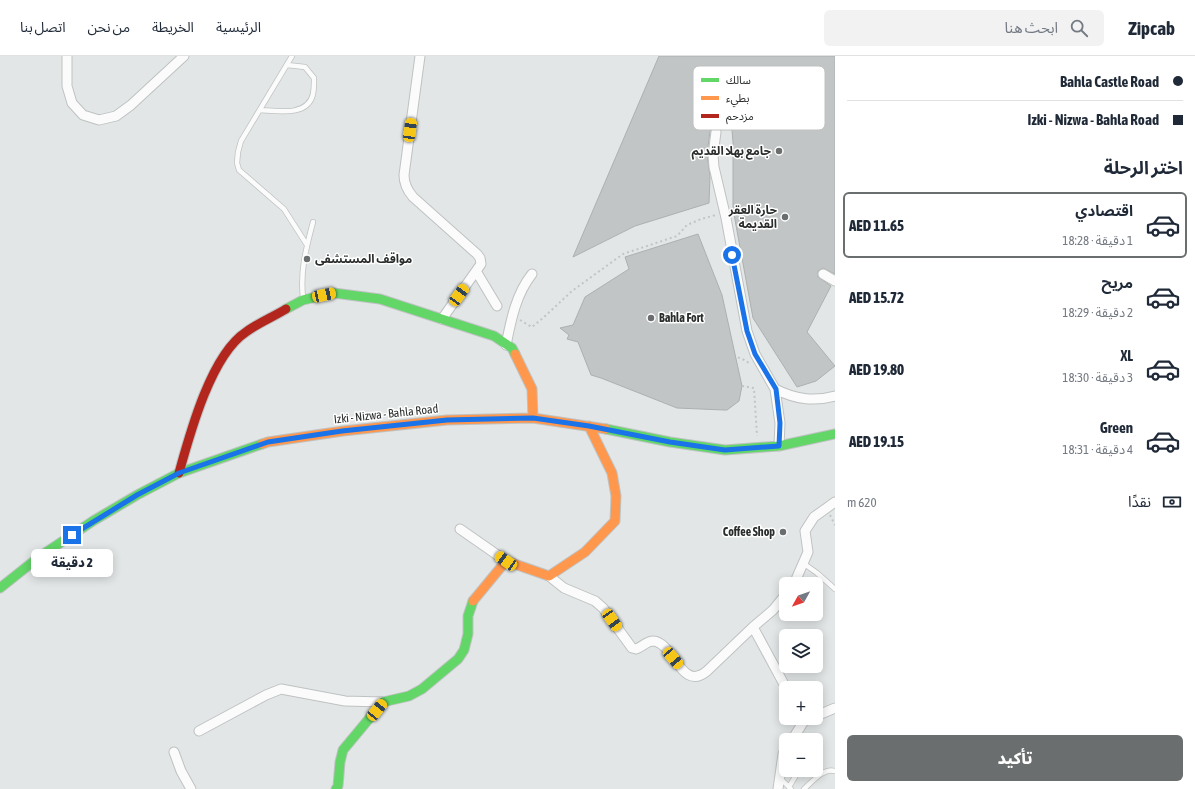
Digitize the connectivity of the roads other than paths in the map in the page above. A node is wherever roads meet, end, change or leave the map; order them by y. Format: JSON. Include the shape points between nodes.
{"nodes":[{"id":1,"x":67,"y":56,"type":"edge"},
{"id":2,"x":184,"y":56,"type":"edge"},
{"id":3,"x":292,"y":56,"type":"edge"},
{"id":4,"x":420,"y":56,"type":"edge"},
{"id":5,"x":287,"y":65,"type":"junction"},
{"id":6,"x":260,"y":110,"type":"junction"},
{"id":7,"x":716,"y":132,"type":"dead end"},
{"id":8,"x":313,"y":222,"type":"dead end"},
{"id":9,"x":307,"y":245,"type":"junction"},
{"id":10,"x":476,"y":271,"type":"junction"},
{"id":11,"x":532,"y":274,"type":"dead end"},
{"id":12,"x":823,"y":274,"type":"dead end"},
{"id":13,"x":835,"y":281,"type":"edge"},
{"id":14,"x":303,"y":300,"type":"junction"},
{"id":15,"x":497,"y":306,"type":"dead end"},
{"id":16,"x":442,"y":319,"type":"junction"},
{"id":17,"x":506,"y":345,"type":"junction"},
{"id":18,"x":776,"y":389,"type":"junction"},
{"id":19,"x":835,"y":396,"type":"edge"},
{"id":20,"x":533,"y":418,"type":"junction"},
{"id":21,"x":589,"y":426,"type":"junction"},
{"id":22,"x":835,"y":434,"type":"edge"},
{"id":23,"x":779,"y":446,"type":"junction"},
{"id":24,"x":179,"y":473,"type":"junction"},
{"id":25,"x":835,"y":502,"type":"edge"},
{"id":26,"x":460,"y":529,"type":"dead end"},
{"id":27,"x":506,"y":561,"type":"junction"},
{"id":28,"x":803,"y":563,"type":"junction"},
{"id":29,"x":549,"y":576,"type":"junction"},
{"id":30,"x":797,"y":577,"type":"edge"},
{"id":31,"x":0,"y":588,"type":"edge"},
{"id":32,"x":835,"y":589,"type":"edge"},
{"id":33,"x":779,"y":603,"type":"edge"},
{"id":34,"x":753,"y":627,"type":"junction"},
{"id":35,"x":782,"y":681,"type":"edge"},
{"id":36,"x":383,"y":702,"type":"junction"},
{"id":37,"x":835,"y":708,"type":"edge"},
{"id":38,"x":823,"y":713,"type":"edge"},
{"id":39,"x":199,"y":732,"type":"dead end"},
{"id":40,"x":174,"y":752,"type":"dead end"},
{"id":41,"x":835,"y":772,"type":"edge"},
{"id":42,"x":796,"y":777,"type":"edge"},
{"id":43,"x":780,"y":778,"type":"joint"},
{"id":44,"x":791,"y":788,"type":"edge"},
{"id":45,"x":191,"y":789,"type":"edge"},
{"id":46,"x":336,"y":789,"type":"edge"},
{"id":47,"x":778,"y":789,"type":"edge"},
{"id":48,"x":804,"y":789,"type":"edge"}],
"edges":[{"from":1,"to":2,"type":"street","via":[[67,86],[72,103],[83,115],[99,120],[116,116],[131,105]]},
{"from":3,"to":5,"type":"lane"},
{"from":4,"to":10,"type":"street","via":[[404,183],[413,197],[477,254],[482,264]]},
{"from":5,"to":6,"type":"lane"},
{"from":5,"to":6,"type":"lane","via":[[305,67],[314,78],[313,95],[308,104],[301,109],[287,112]]},
{"from":6,"to":9,"type":"lane","via":[[241,141],[237,163],[239,170],[284,210]]},
{"from":7,"to":18,"type":"street","via":[[714,167],[747,331],[755,354]]},
{"from":8,"to":9,"type":"lane"},
{"from":9,"to":14,"type":"lane","via":[[302,270]]},
{"from":10,"to":15,"type":"street"},
{"from":10,"to":16,"type":"street"},
{"from":11,"to":17,"type":"street","via":[[523,288],[512,316]]},
{"from":12,"to":13,"type":"street"},
{"from":14,"to":16,"type":"street","via":[[334,293],[380,299]]},
{"from":14,"to":24,"type":"street","via":[[245,332],[226,352],[206,388]]},
{"from":16,"to":17,"type":"street","via":[[494,336]]},
{"from":17,"to":20,"type":"street","via":[[512,348],[532,389]]},
{"from":18,"to":19,"type":"street","via":[[809,400]]},
{"from":18,"to":23,"type":"street","via":[[780,423]]},
{"from":20,"to":21,"type":"street","name":"Izki - Nizwa - Bahla Road"},
{"from":20,"to":24,"type":"street","name":"Izki - Nizwa - Bahla Road","via":[[447,420],[268,442]]},
{"from":21,"to":23,"type":"street","name":"Izki - Nizwa - Bahla Road","via":[[725,450]]},
{"from":21,"to":29,"type":"street","via":[[612,474],[616,496],[615,521],[585,552]]},
{"from":22,"to":23,"type":"street","name":"Izki - Nizwa - Bahla Road"},
{"from":24,"to":31,"type":"street","name":"Izki - Nizwa - Bahla Road","via":[[137,495],[39,556]]},
{"from":25,"to":28,"type":"street","via":[[814,517],[805,531],[808,552]]},
{"from":26,"to":27,"type":"street"},
{"from":27,"to":29,"type":"street"},
{"from":27,"to":36,"type":"street","via":[[472,603],[464,650],[458,659],[409,696]]},
{"from":28,"to":30,"type":"street"},
{"from":28,"to":32,"type":"lane"},
{"from":29,"to":34,"type":"street","via":[[564,588],[595,601],[632,648],[636,649],[652,641],[657,642],[688,675],[694,677],[701,676]]},
{"from":33,"to":34,"type":"street"},
{"from":34,"to":35,"type":"street"},
{"from":36,"to":39,"type":"street","via":[[345,701],[281,689]]},
{"from":36,"to":46,"type":"street","via":[[343,750]]},
{"from":37,"to":38,"type":"street"},
{"from":40,"to":45,"type":"street"},
{"from":41,"to":48,"type":"lane","via":[[824,771]]},
{"from":42,"to":44,"type":"lane"},
{"from":43,"to":44,"type":"lane"},
{"from":43,"to":47,"type":"street"}]}
